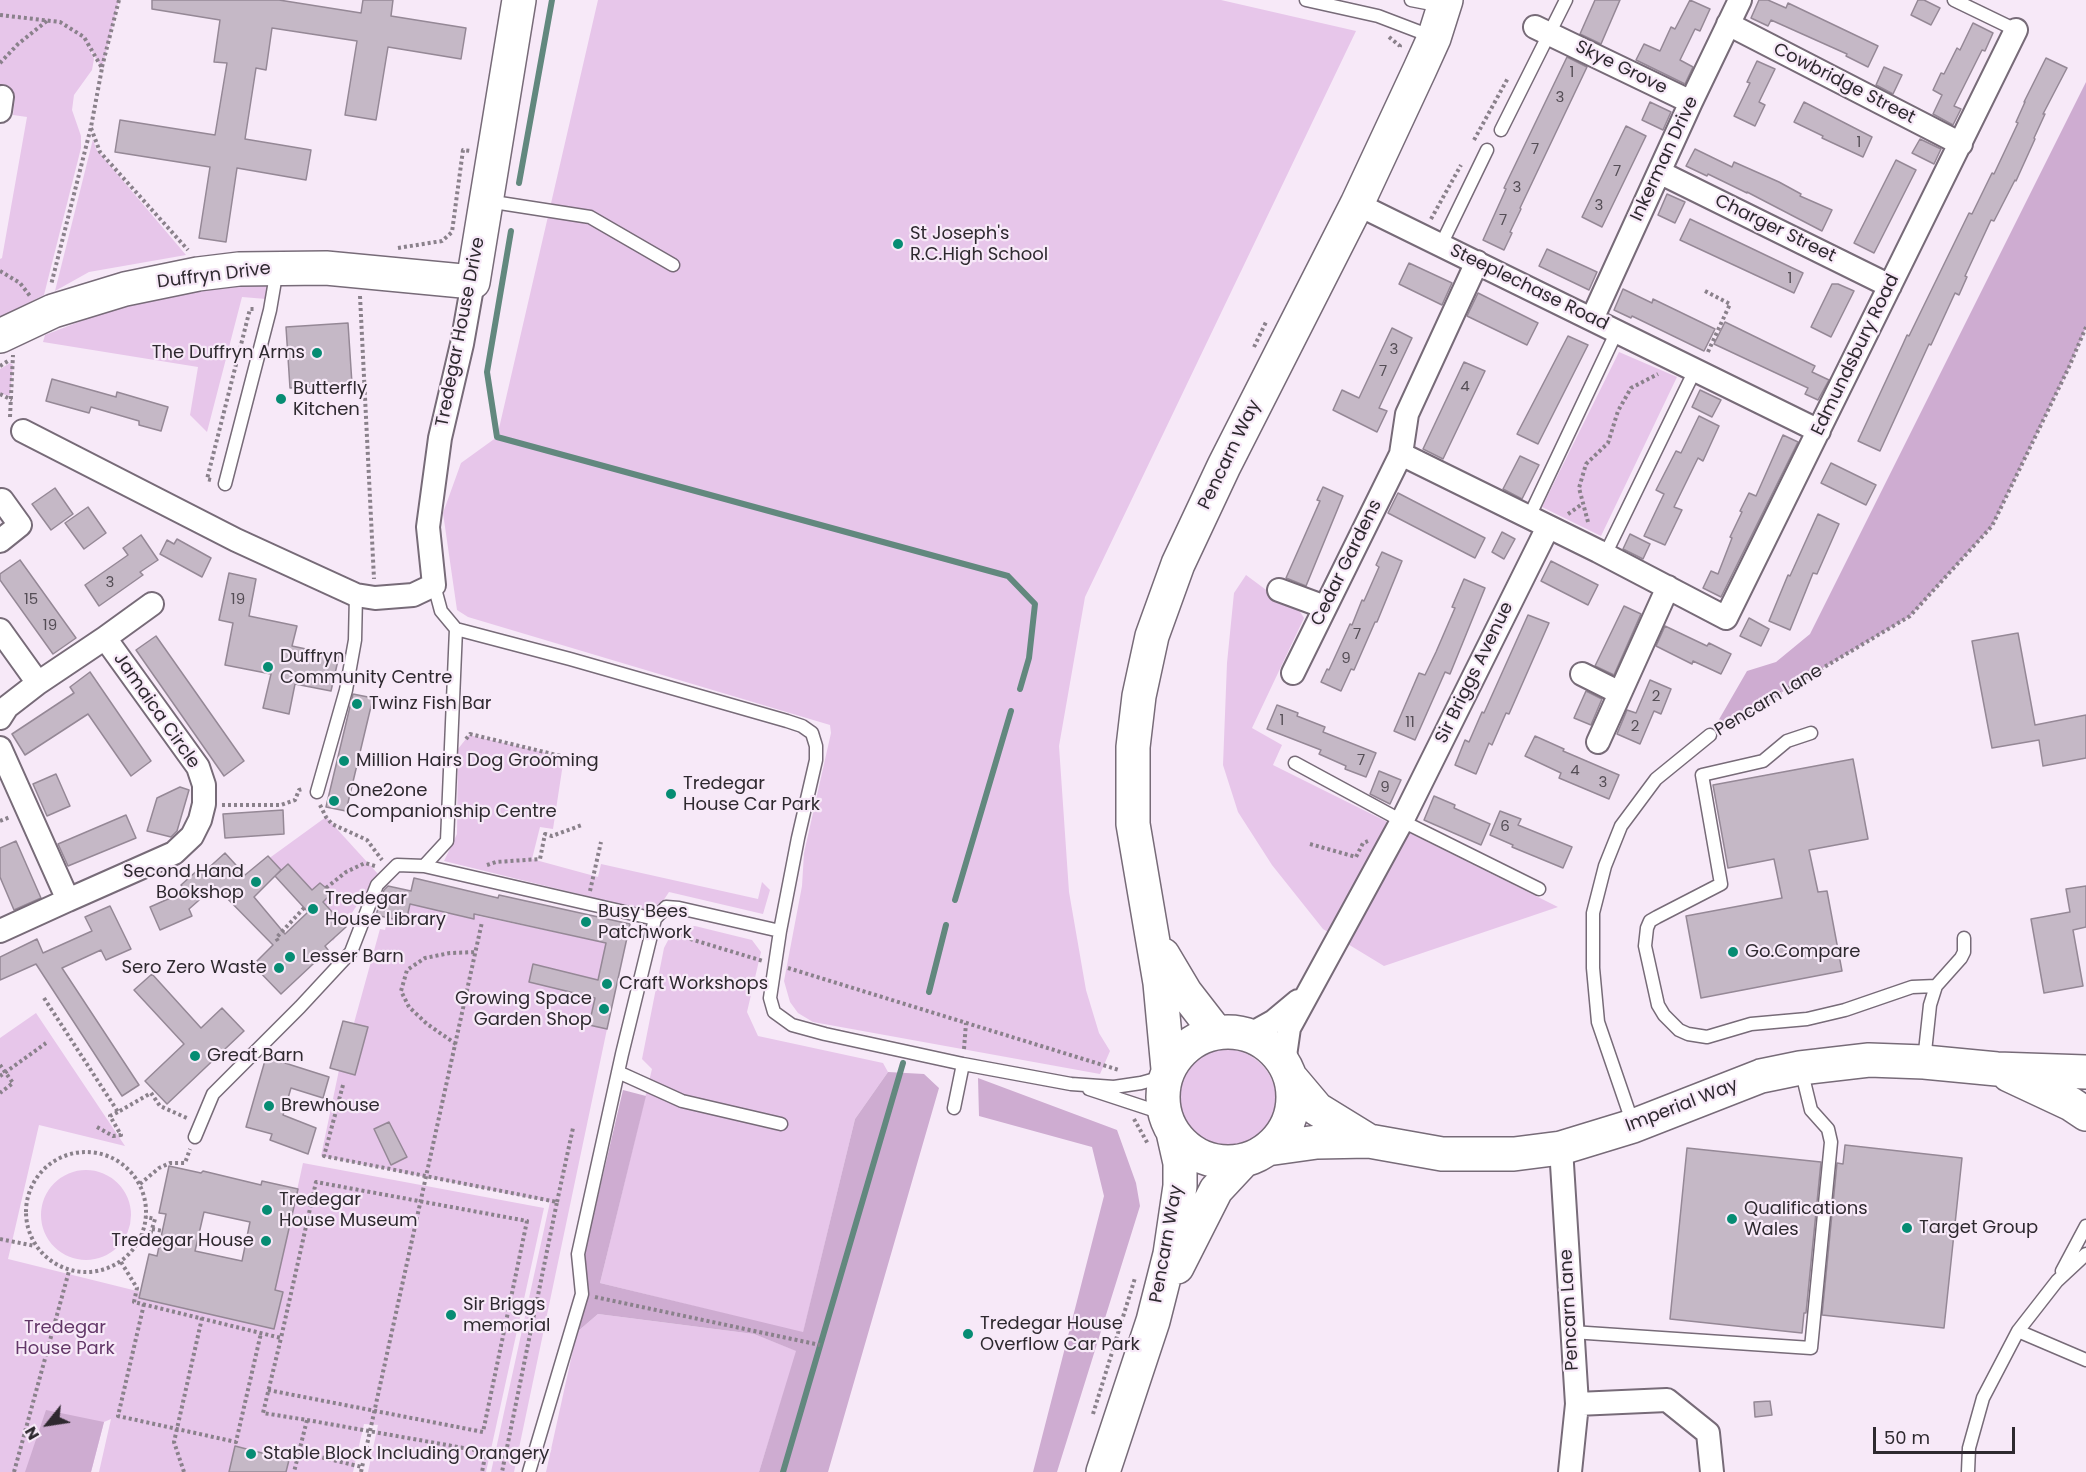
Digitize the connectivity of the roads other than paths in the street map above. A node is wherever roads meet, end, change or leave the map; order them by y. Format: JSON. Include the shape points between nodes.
{"nodes":[{"id":1,"x":519,"y":0,"type":"edge"},
{"id":2,"x":1306,"y":0,"type":"edge"},
{"id":3,"x":1411,"y":0,"type":"edge"},
{"id":4,"x":1566,"y":0,"type":"edge"},
{"id":5,"x":1740,"y":0,"type":"edge"},
{"id":6,"x":1954,"y":0,"type":"edge"},
{"id":7,"x":1324,"y":2,"type":"edge"},
{"id":8,"x":1444,"y":3,"type":"edge"},
{"id":9,"x":1728,"y":24,"type":"junction"},
{"id":10,"x":1543,"y":30,"type":"junction"},
{"id":11,"x":2016,"y":30,"type":"joint"},
{"id":12,"x":1434,"y":38,"type":"junction"},
{"id":13,"x":1691,"y":102,"type":"junction"},
{"id":14,"x":1501,"y":130,"type":"dead end"},
{"id":15,"x":1961,"y":144,"type":"junction"},
{"id":16,"x":1487,"y":150,"type":"dead end"},
{"id":17,"x":1659,"y":172,"type":"junction"},
{"id":18,"x":486,"y":201,"type":"junction"},
{"id":19,"x":1357,"y":204,"type":"junction"},
{"id":20,"x":1432,"y":240,"type":"junction"},
{"id":21,"x":1476,"y":262,"type":"junction"},
{"id":22,"x":673,"y":265,"type":"dead end"},
{"id":23,"x":277,"y":268,"type":"junction"},
{"id":24,"x":473,"y":282,"type":"junction"},
{"id":25,"x":1890,"y":286,"type":"junction"},
{"id":26,"x":1592,"y":319,"type":"junction"},
{"id":27,"x":1617,"y":331,"type":"junction"},
{"id":28,"x":3,"y":334,"type":"edge"},
{"id":29,"x":1691,"y":368,"type":"junction"},
{"id":30,"x":23,"y":431,"type":"road end"},
{"id":31,"x":1819,"y":431,"type":"junction"},
{"id":32,"x":1401,"y":454,"type":"junction"},
{"id":33,"x":222,"y":483,"type":"road end"},
{"id":34,"x":2,"y":501,"type":"dead end"},
{"id":35,"x":1539,"y":522,"type":"junction"},
{"id":36,"x":0,"y":541,"type":"edge"},
{"id":37,"x":1601,"y":553,"type":"junction"},
{"id":38,"x":434,"y":585,"type":"junction"},
{"id":39,"x":1668,"y":586,"type":"junction"},
{"id":40,"x":1279,"y":590,"type":"dead end"},
{"id":41,"x":366,"y":597,"type":"junction"},
{"id":42,"x":152,"y":604,"type":"dead end"},
{"id":43,"x":1325,"y":608,"type":"junction"},
{"id":44,"x":456,"y":629,"type":"junction"},
{"id":45,"x":0,"y":630,"type":"edge"},
{"id":46,"x":105,"y":638,"type":"junction"},
{"id":47,"x":1293,"y":673,"type":"dead end"},
{"id":48,"x":1582,"y":674,"type":"dead end"},
{"id":49,"x":38,"y":683,"type":"junction"},
{"id":50,"x":1620,"y":693,"type":"junction"},
{"id":51,"x":0,"y":718,"type":"edge"},
{"id":52,"x":1811,"y":733,"type":"dead end"},
{"id":53,"x":1710,"y":735,"type":"road end"},
{"id":54,"x":1598,"y":742,"type":"dead end"},
{"id":55,"x":0,"y":748,"type":"edge"},
{"id":56,"x":1295,"y":763,"type":"dead end"},
{"id":57,"x":317,"y":792,"type":"road end"},
{"id":58,"x":1394,"y":816,"type":"junction"},
{"id":59,"x":424,"y":866,"type":"junction"},
{"id":60,"x":1539,"y":889,"type":"dead end"},
{"id":61,"x":68,"y":900,"type":"junction"},
{"id":62,"x":654,"y":923,"type":"junction"},
{"id":63,"x":0,"y":931,"type":"edge"},
{"id":64,"x":780,"y":931,"type":"junction"},
{"id":65,"x":1153,"y":938,"type":"junction"},
{"id":66,"x":1964,"y":938,"type":"dead end"},
{"id":67,"x":1935,"y":986,"type":"junction"},
{"id":68,"x":1306,"y":994,"type":"junction"},
{"id":69,"x":1229,"y":1033,"type":"junction"},
{"id":70,"x":1924,"y":1062,"type":"junction"},
{"id":71,"x":963,"y":1064,"type":"junction"},
{"id":72,"x":1800,"y":1068,"type":"junction"},
{"id":73,"x":1997,"y":1069,"type":"junction"},
{"id":74,"x":1287,"y":1070,"type":"junction"},
{"id":75,"x":2086,"y":1071,"type":"edge"},
{"id":76,"x":618,"y":1072,"type":"junction"},
{"id":77,"x":1150,"y":1076,"type":"junction"},
{"id":78,"x":1071,"y":1084,"type":"junction"},
{"id":79,"x":954,"y":1108,"type":"dead end"},
{"id":80,"x":2086,"y":1114,"type":"edge"},
{"id":81,"x":781,"y":1124,"type":"dead end"},
{"id":82,"x":1633,"y":1126,"type":"junction"},
{"id":83,"x":1163,"y":1132,"type":"junction"},
{"id":84,"x":195,"y":1137,"type":"road end"},
{"id":85,"x":1369,"y":1141,"type":"junction"},
{"id":86,"x":1561,"y":1148,"type":"junction"},
{"id":87,"x":1255,"y":1155,"type":"junction"},
{"id":88,"x":2086,"y":1226,"type":"edge"},
{"id":89,"x":2086,"y":1254,"type":"edge"},
{"id":90,"x":2057,"y":1281,"type":"junction"},
{"id":91,"x":1153,"y":1321,"type":"junction"},
{"id":92,"x":2018,"y":1331,"type":"junction"},
{"id":93,"x":1572,"y":1332,"type":"junction"},
{"id":94,"x":2086,"y":1360,"type":"edge"},
{"id":95,"x":1577,"y":1404,"type":"junction"},
{"id":96,"x":529,"y":1472,"type":"edge"},
{"id":97,"x":1103,"y":1472,"type":"edge"},
{"id":98,"x":1570,"y":1472,"type":"edge"},
{"id":99,"x":1712,"y":1472,"type":"edge"},
{"id":100,"x":1968,"y":1472,"type":"edge"}],
"edges":[{"from":1,"to":18,"type":"street","name":"Tredegar House Drive"},
{"from":2,"to":7,"type":"lane"},
{"from":3,"to":8,"type":"lane"},
{"from":4,"to":10,"type":"lane"},
{"from":5,"to":9,"type":"street","name":"Inkerman Drive"},
{"from":6,"to":11,"type":"lane","name":"Edmundsbury Road"},
{"from":7,"to":12,"type":"lane","via":[[1378,15]]},
{"from":8,"to":12,"type":"street","name":"Pencarn Way"},
{"from":9,"to":13,"type":"street","name":"Inkerman Drive"},
{"from":9,"to":15,"type":"street","name":"Cowbridge Street"},
{"from":10,"to":13,"type":"street","name":"Skye Grove"},
{"from":10,"to":14,"type":"lane"},
{"from":11,"to":15,"type":"street","name":"Edmundsbury Road"},
{"from":12,"to":19,"type":"street","name":"Pencarn Way"},
{"from":13,"to":17,"type":"street","name":"Inkerman Drive"},
{"from":15,"to":25,"type":"street","name":"Edmundsbury Road"},
{"from":16,"to":20,"type":"lane","name":"Steeplechase Road"},
{"from":17,"to":25,"type":"street","name":"Charger Street"},
{"from":17,"to":26,"type":"street","name":"Inkerman Drive"},
{"from":18,"to":22,"type":"lane","via":[[590,217]]},
{"from":18,"to":24,"type":"street","name":"Tredegar House Drive"},
{"from":19,"to":20,"type":"street","name":"Steeplechase Road"},
{"from":19,"to":65,"type":"street","name":"Pencarn Way","via":[[1224,466],[1178,564],[1152,636],[1133,747],[1133,824]]},
{"from":20,"to":21,"type":"street","name":"Steeplechase Road"},
{"from":21,"to":26,"type":"street","name":"Steeplechase Road"},
{"from":21,"to":32,"type":"street","via":[[1407,414]]},
{"from":23,"to":24,"type":"street","name":"Duffryn Drive","via":[[326,268]]},
{"from":23,"to":28,"type":"street","name":"Duffryn Drive","via":[[198,274],[125,289],[53,311]]},
{"from":23,"to":33,"type":"lane","via":[[270,310]]},
{"from":24,"to":38,"type":"street","name":"Tredegar House Drive","via":[[440,438],[428,527]]},
{"from":25,"to":31,"type":"street","name":"Edmundsbury Road"},
{"from":26,"to":27,"type":"street","name":"Steeplechase Road"},
{"from":27,"to":29,"type":"street","name":"Steeplechase Road"},
{"from":27,"to":35,"type":"lane","name":"Steeplechase Road","via":[[1575,420]]},
{"from":29,"to":31,"type":"street","name":"Steeplechase Road"},
{"from":29,"to":37,"type":"lane","via":[[1651,459]]},
{"from":30,"to":41,"type":"street","via":[[236,540]]},
{"from":31,"to":39,"type":"street","name":"Edmundsbury Road","via":[[1726,618]]},
{"from":32,"to":35,"type":"street","name":"Edmundsbury Road"},
{"from":32,"to":43,"type":"street","name":"Cedar Gardens"},
{"from":34,"to":36,"type":"street","via":[[20,525]]},
{"from":35,"to":37,"type":"street","name":"Edmundsbury Road"},
{"from":35,"to":58,"type":"street","name":"Sir Briggs Avenue"},
{"from":37,"to":39,"type":"street","name":"Edmundsbury Road"},
{"from":38,"to":41,"type":"street","via":[[413,595]]},
{"from":38,"to":44,"type":"lane","via":[[441,611]]},
{"from":39,"to":50,"type":"street"},
{"from":40,"to":43,"type":"street"},
{"from":41,"to":57,"type":"lane","via":[[346,690]]},
{"from":42,"to":46,"type":"street","name":"Jamaica Circle"},
{"from":43,"to":47,"type":"street","name":"Cedar Gardens"},
{"from":44,"to":59,"type":"lane","via":[[447,841]]},
{"from":44,"to":64,"type":"lane","via":[[802,726],[812,733],[816,760]]},
{"from":45,"to":49,"type":"street"},
{"from":46,"to":49,"type":"street","name":"Jamaica Circle"},
{"from":46,"to":61,"type":"street","name":"Jamaica Circle","via":[[198,767],[204,785],[204,804],[192,836],[174,853]]},
{"from":48,"to":50,"type":"street"},
{"from":49,"to":51,"type":"street","name":"Jamaica Circle","via":[[7,707]]},
{"from":50,"to":54,"type":"street"},
{"from":52,"to":67,"type":"lane","via":[[1787,741],[1763,761],[1702,775],[1721,884],[1650,921],[1645,946],[1658,1005],[1679,1030],[1707,1037],[1751,1024],[1818,1017],[1912,987]]},
{"from":53,"to":82,"type":"lane","name":"Pencarn Lane","via":[[1656,779],[1621,826],[1593,913],[1598,1022]]},
{"from":55,"to":61,"type":"street"},
{"from":56,"to":58,"type":"lane"},
{"from":58,"to":60,"type":"lane"},
{"from":58,"to":68,"type":"street","name":"Sir Briggs Avenue"},
{"from":59,"to":62,"type":"lane","via":[[587,903]]},
{"from":59,"to":84,"type":"lane","via":[[397,865],[377,885],[351,952],[213,1094]]},
{"from":61,"to":63,"type":"street","name":"Jamaica Circle"},
{"from":62,"to":64,"type":"lane","via":[[666,907]]},
{"from":62,"to":76,"type":"lane"},
{"from":64,"to":71,"type":"lane","via":[[770,998],[774,1012],[792,1025]]},
{"from":65,"to":69,"type":"street","name":"Pencarn Way","via":[[1185,992]]},
{"from":65,"to":77,"type":"street","name":"Pencarn Way","via":[[1166,1027]]},
{"from":66,"to":67,"type":"lane","via":[[1961,958]]},
{"from":67,"to":70,"type":"lane"},
{"from":68,"to":69,"type":"street","name":"Sir Briggs Avenue","via":[[1256,1031]]},
{"from":68,"to":74,"type":"street","name":"Sir Briggs Avenue","via":[[1289,1028]]},
{"from":69,"to":74,"type":"street","via":[[1256,1038],[1269,1046]]},
{"from":69,"to":77,"type":"street","via":[[1196,1039]]},
{"from":70,"to":72,"type":"street","name":"Imperial Way","via":[[1869,1060]]},
{"from":70,"to":73,"type":"street","name":"Imperial Way"},
{"from":71,"to":78,"type":"lane"},
{"from":71,"to":79,"type":"lane"},
{"from":72,"to":82,"type":"street","name":"Imperial Way","via":[[1761,1076]]},
{"from":72,"to":93,"type":"lane","via":[[1811,1110],[1828,1129],[1831,1142],[1811,1348]]},
{"from":73,"to":75,"type":"street","name":"Imperial Way"},
{"from":73,"to":80,"type":"street","name":"Imperial Way"},
{"from":74,"to":85,"type":"street","name":"Imperial Way","via":[[1317,1108]]},
{"from":74,"to":87,"type":"street","via":[[1293,1097],[1290,1117],[1281,1135]]},
{"from":76,"to":81,"type":"lane","via":[[682,1101]]},
{"from":76,"to":96,"type":"lane","via":[[578,1254],[582,1294]]},
{"from":77,"to":78,"type":"lane","via":[[1114,1087]]},
{"from":77,"to":83,"type":"street","via":[[1162,1095]]},
{"from":78,"to":83,"type":"lane","via":[[1131,1103]]},
{"from":82,"to":86,"type":"street","name":"Imperial Way"},
{"from":83,"to":87,"type":"street","via":[[1204,1158],[1223,1162]]},
{"from":83,"to":91,"type":"street","name":"Pencarn Way","via":[[1180,1163],[1180,1186],[1170,1254]]},
{"from":85,"to":86,"type":"street","name":"Imperial Way","via":[[1442,1154],[1514,1154]]},
{"from":85,"to":87,"type":"street","name":"Imperial Way","via":[[1317,1142]]},
{"from":86,"to":93,"type":"street","name":"Pencarn Lane"},
{"from":87,"to":91,"type":"street","name":"Pencarn Way","via":[[1216,1190]]},
{"from":88,"to":90,"type":"lane"},
{"from":89,"to":90,"type":"lane"},
{"from":90,"to":92,"type":"lane"},
{"from":91,"to":97,"type":"street","name":"Pencarn Way"},
{"from":92,"to":94,"type":"lane"},
{"from":92,"to":100,"type":"lane","via":[[1983,1398],[1969,1448]]},
{"from":93,"to":95,"type":"street","name":"Pencarn Lane"},
{"from":95,"to":98,"type":"street","name":"Pencarn Lane"},
{"from":95,"to":99,"type":"street","via":[[1667,1400],[1708,1433]]}]}
